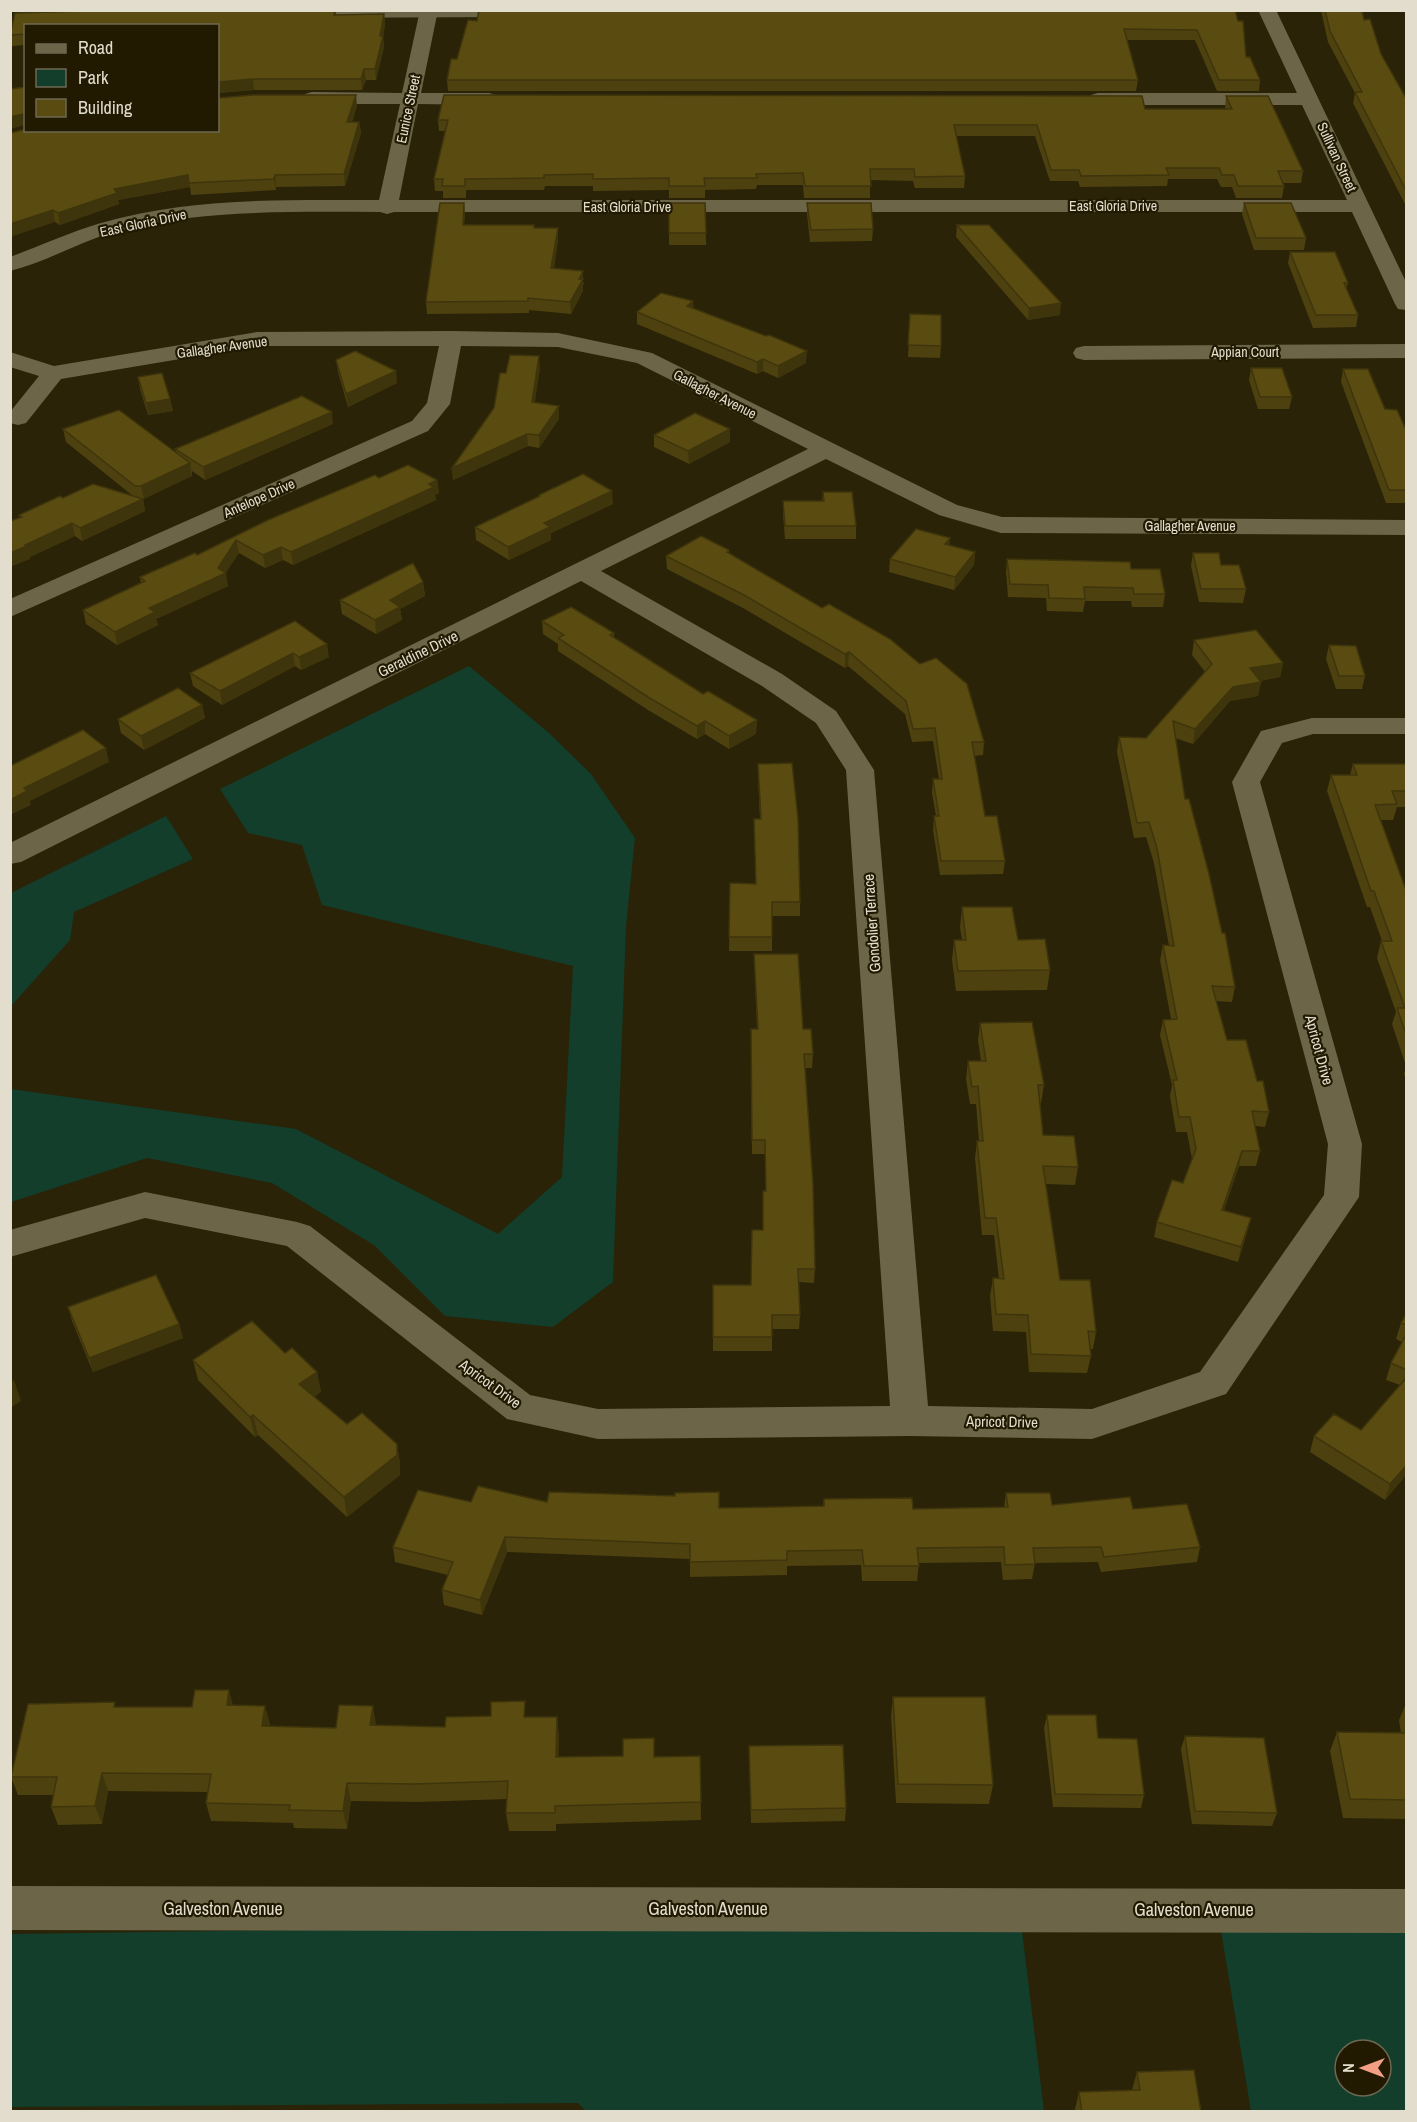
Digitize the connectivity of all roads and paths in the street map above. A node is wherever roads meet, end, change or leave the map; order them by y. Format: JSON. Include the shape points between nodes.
{"nodes":[{"id":1,"x":1267,"y":10,"type":"edge"},
{"id":2,"x":429,"y":12,"type":"edge"},
{"id":3,"x":544,"y":12,"type":"edge"},
{"id":4,"x":278,"y":13,"type":"edge"},
{"id":5,"x":290,"y":98,"type":"edge"},
{"id":6,"x":410,"y":99,"type":"junction"},
{"id":7,"x":504,"y":99,"type":"edge"},
{"id":8,"x":1085,"y":99,"type":"edge"},
{"id":9,"x":1310,"y":99,"type":"junction"},
{"id":10,"x":1360,"y":206,"type":"junction"},
{"id":11,"x":387,"y":208,"type":"junction"},
{"id":12,"x":10,"y":265,"type":"edge"},
{"id":13,"x":1407,"y":304,"type":"edge"},
{"id":14,"x":452,"y":338,"type":"junction"},
{"id":15,"x":1407,"y":351,"type":"edge"},
{"id":16,"x":1084,"y":353,"type":"dead end"},
{"id":17,"x":10,"y":359,"type":"edge"},
{"id":18,"x":53,"y":374,"type":"junction"},
{"id":19,"x":18,"y":418,"type":"dead end"},
{"id":20,"x":825,"y":450,"type":"junction"},
{"id":21,"x":1407,"y":528,"type":"edge"},
{"id":22,"x":584,"y":572,"type":"junction"},
{"id":23,"x":10,"y":609,"type":"edge"},
{"id":24,"x":1407,"y":726,"type":"edge"},
{"id":25,"x":10,"y":855,"type":"edge"},
{"id":26,"x":10,"y":1244,"type":"edge"},
{"id":27,"x":910,"y":1421,"type":"junction"},
{"id":28,"x":10,"y":1908,"type":"edge"},
{"id":29,"x":1407,"y":1911,"type":"edge"}],
"edges":[{"from":1,"to":9,"type":"street","name":"Sullivan Street"},
{"from":2,"to":3,"type":"street"},
{"from":2,"to":4,"type":"street"},
{"from":2,"to":6,"type":"street","name":"Eunice Street"},
{"from":5,"to":6,"type":"street"},
{"from":6,"to":7,"type":"street"},
{"from":6,"to":11,"type":"street","name":"Eunice Street"},
{"from":8,"to":9,"type":"street"},
{"from":9,"to":10,"type":"street","name":"Sullivan Street"},
{"from":10,"to":11,"type":"street","name":"East Gloria Drive"},
{"from":10,"to":13,"type":"street","name":"Sullivan Street"},
{"from":11,"to":12,"type":"street","name":"East Gloria Drive","via":[[265,206],[169,214],[106,228]]},
{"from":14,"to":18,"type":"street","name":"Gallagher Avenue","via":[[257,339]]},
{"from":14,"to":20,"type":"street","name":"Gallagher Avenue","via":[[558,340],[644,358]]},
{"from":14,"to":23,"type":"street","name":"Antelope Drive","via":[[438,404],[420,426]]},
{"from":15,"to":16,"type":"street","name":"Appian Court"},
{"from":17,"to":18,"type":"street","name":"Gallagher Avenue"},
{"from":18,"to":19,"type":"street"},
{"from":20,"to":21,"type":"street","name":"Gallagher Avenue","via":[[948,510],[1001,525]]},
{"from":20,"to":22,"type":"street","name":"Geraldine Drive"},
{"from":22,"to":25,"type":"street","name":"Geraldine Drive"},
{"from":22,"to":27,"type":"street","name":"Gondolier Terrace","via":[[772,680],[826,717],[860,770]]},
{"from":24,"to":27,"type":"street","name":"Apricot Drive","via":[[1312,726],[1271,737],[1246,782],[1345,1144],[1341,1197],[1213,1383],[1092,1424]]},
{"from":26,"to":27,"type":"street","name":"Apricot Drive","via":[[144,1205],[297,1235],[520,1408],[598,1424]]},
{"from":28,"to":29,"type":"street","name":"Galveston Avenue"}]}
